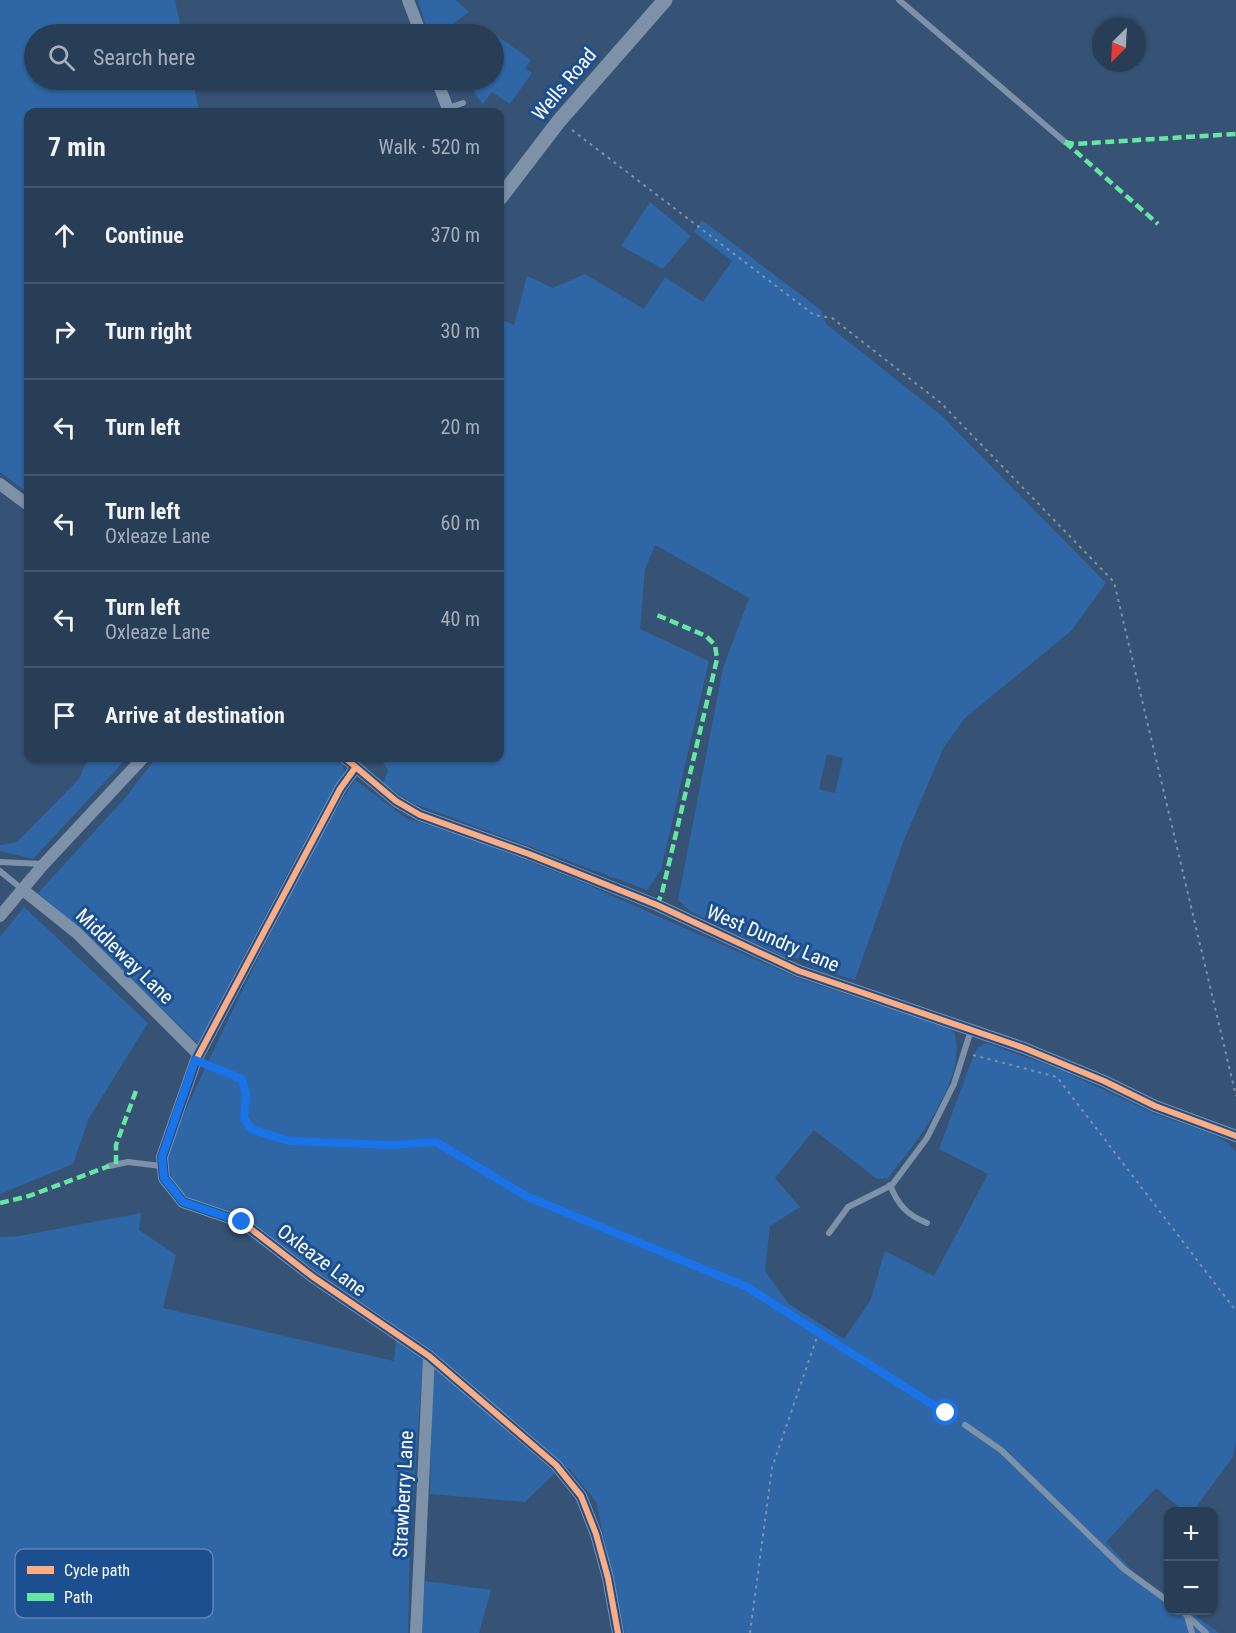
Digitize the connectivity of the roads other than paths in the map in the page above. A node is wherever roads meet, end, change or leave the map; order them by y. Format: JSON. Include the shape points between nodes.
{"nodes":[{"id":1,"x":408,"y":0,"type":"edge"},
{"id":2,"x":665,"y":0,"type":"edge"},
{"id":3,"x":899,"y":0,"type":"edge"},
{"id":4,"x":417,"y":24,"type":"edge"},
{"id":5,"x":441,"y":90,"type":"edge"},
{"id":6,"x":464,"y":103,"type":"dead end"},
{"id":7,"x":447,"y":108,"type":"edge"},
{"id":8,"x":453,"y":108,"type":"edge"},
{"id":9,"x":1065,"y":142,"type":"dead end"},
{"id":10,"x":504,"y":193,"type":"edge"},
{"id":11,"x":0,"y":484,"type":"edge"},
{"id":12,"x":24,"y":502,"type":"edge"},
{"id":13,"x":139,"y":762,"type":"edge"},
{"id":14,"x":349,"y":762,"type":"edge"},
{"id":15,"x":355,"y":768,"type":"junction"},
{"id":16,"x":0,"y":862,"type":"edge"},
{"id":17,"x":42,"y":865,"type":"junction"},
{"id":18,"x":0,"y":871,"type":"edge"},
{"id":19,"x":22,"y":889,"type":"junction"},
{"id":20,"x":0,"y":916,"type":"edge"},
{"id":21,"x":971,"y":1029,"type":"junction"},
{"id":22,"x":197,"y":1057,"type":"junction"},
{"id":23,"x":1236,"y":1136,"type":"edge"},
{"id":24,"x":109,"y":1166,"type":"dead end"},
{"id":25,"x":161,"y":1166,"type":"junction"},
{"id":26,"x":890,"y":1185,"type":"junction"},
{"id":27,"x":927,"y":1223,"type":"dead end"},
{"id":28,"x":829,"y":1233,"type":"dead end"},
{"id":29,"x":429,"y":1356,"type":"junction"},
{"id":30,"x":965,"y":1425,"type":"road end"},
{"id":31,"x":1164,"y":1598,"type":"edge"},
{"id":32,"x":1185,"y":1615,"type":"edge"},
{"id":33,"x":1187,"y":1615,"type":"edge"},
{"id":34,"x":416,"y":1633,"type":"edge"},
{"id":35,"x":618,"y":1633,"type":"edge"},
{"id":36,"x":1192,"y":1633,"type":"edge"},
{"id":37,"x":1206,"y":1633,"type":"edge"}],
"edges":[{"from":1,"to":4,"type":"street"},
{"from":2,"to":10,"type":"street","name":"Wells Road","via":[[559,121]]},
{"from":3,"to":9,"type":"lane"},
{"from":5,"to":7,"type":"street"},
{"from":6,"to":8,"type":"lane"},
{"from":11,"to":12,"type":"street"},
{"from":13,"to":17,"type":"street"},
{"from":14,"to":15,"type":"street","name":"West Dundry Lane"},
{"from":15,"to":21,"type":"street","name":"West Dundry Lane","via":[[420,815],[657,905],[799,971]]},
{"from":15,"to":22,"type":"street","via":[[340,789]]},
{"from":16,"to":17,"type":"lane"},
{"from":17,"to":19,"type":"street"},
{"from":18,"to":19,"type":"lane"},
{"from":19,"to":20,"type":"street"},
{"from":19,"to":22,"type":"street","name":"Middleway Lane","via":[[77,933]]},
{"from":21,"to":23,"type":"street","name":"West Dundry Lane"},
{"from":21,"to":26,"type":"lane","via":[[954,1084],[927,1138]]},
{"from":22,"to":25,"type":"street"},
{"from":24,"to":25,"type":"lane","via":[[128,1162]]},
{"from":25,"to":29,"type":"street","name":"Oxleaze Lane","via":[[164,1178],[183,1202],[242,1222],[313,1278]]},
{"from":26,"to":27,"type":"lane","via":[[906,1212]]},
{"from":26,"to":28,"type":"lane","via":[[848,1207]]},
{"from":29,"to":34,"type":"street","name":"Strawberry Lane"},
{"from":29,"to":35,"type":"street","name":"Oxleaze Lane","via":[[556,1465],[582,1496],[608,1578]]},
{"from":30,"to":31,"type":"lane","via":[[1001,1450],[1124,1569]]},
{"from":32,"to":36,"type":"lane"},
{"from":33,"to":37,"type":"lane"}]}
